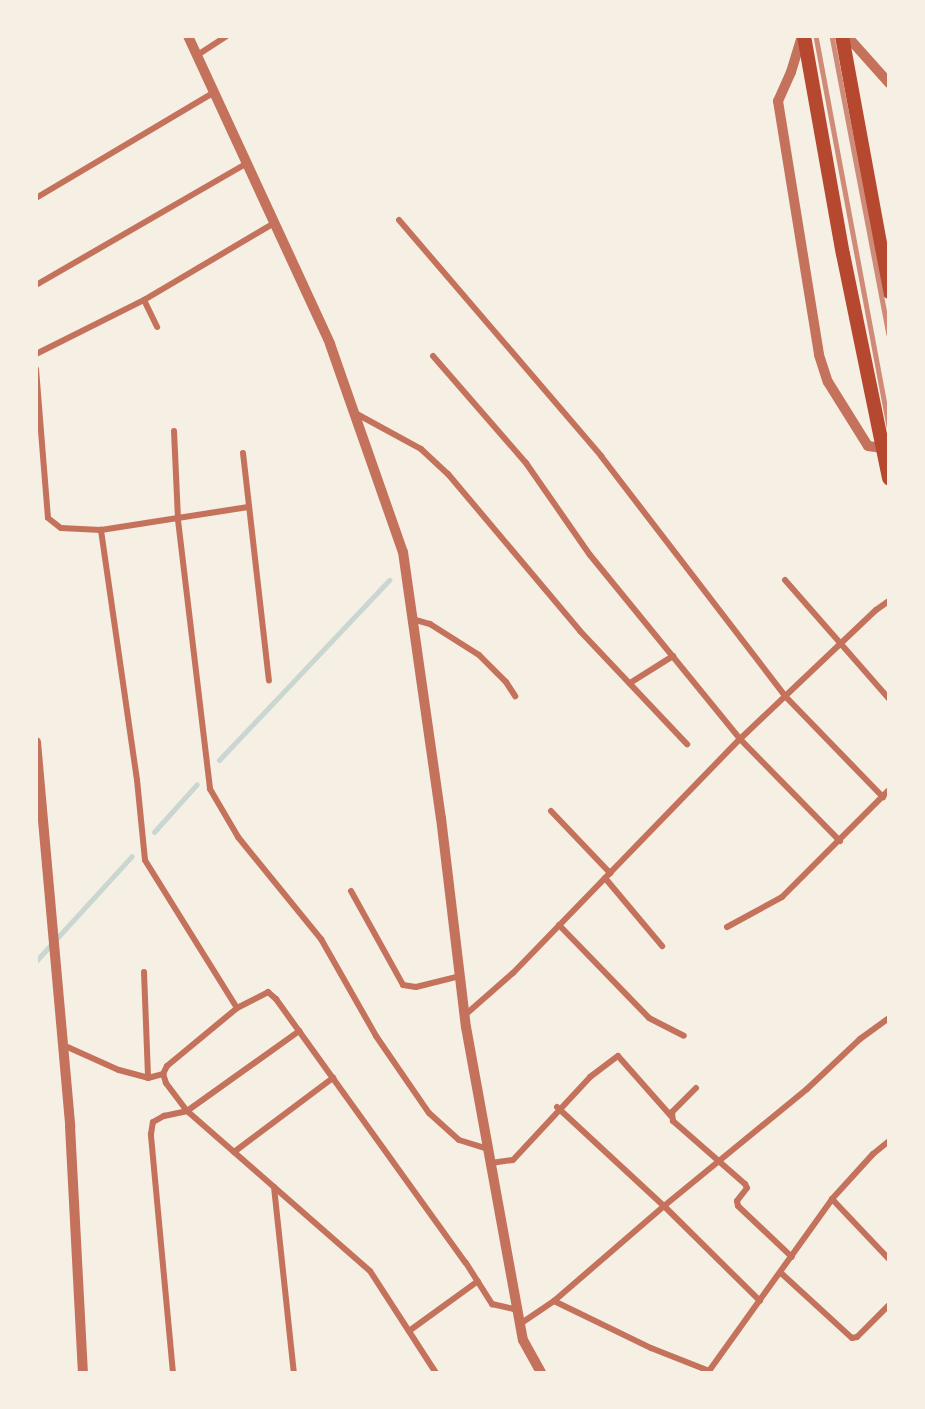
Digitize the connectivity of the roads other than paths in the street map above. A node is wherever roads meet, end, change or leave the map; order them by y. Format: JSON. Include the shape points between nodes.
{"nodes":[{"id":1,"x":188,"y":36,"type":"edge"},
{"id":2,"x":227,"y":36,"type":"edge"},
{"id":3,"x":803,"y":36,"type":"edge"},
{"id":4,"x":842,"y":36,"type":"edge"},
{"id":5,"x":847,"y":36,"type":"edge"},
{"id":6,"x":196,"y":56,"type":"junction"},
{"id":7,"x":889,"y":83,"type":"edge"},
{"id":8,"x":213,"y":93,"type":"junction"},
{"id":9,"x":246,"y":164,"type":"junction"},
{"id":10,"x":36,"y":198,"type":"edge"},
{"id":11,"x":399,"y":220,"type":"dead end"},
{"id":12,"x":274,"y":224,"type":"junction"},
{"id":13,"x":36,"y":285,"type":"edge"},
{"id":14,"x":889,"y":292,"type":"edge"},
{"id":15,"x":144,"y":300,"type":"junction"},
{"id":16,"x":157,"y":327,"type":"dead end"},
{"id":17,"x":36,"y":354,"type":"edge"},
{"id":18,"x":433,"y":356,"type":"dead end"},
{"id":19,"x":36,"y":369,"type":"edge"},
{"id":20,"x":354,"y":413,"type":"junction"},
{"id":21,"x":174,"y":431,"type":"dead end"},
{"id":22,"x":883,"y":448,"type":"junction"},
{"id":23,"x":243,"y":453,"type":"dead end"},
{"id":24,"x":40,"y":459,"type":"edge"},
{"id":25,"x":889,"y":478,"type":"edge"},
{"id":26,"x":248,"y":507,"type":"junction"},
{"id":27,"x":178,"y":520,"type":"junction"},
{"id":28,"x":101,"y":530,"type":"junction"},
{"id":29,"x":785,"y":580,"type":"dead end"},
{"id":30,"x":889,"y":601,"type":"edge"},
{"id":31,"x":412,"y":618,"type":"junction"},
{"id":32,"x":841,"y":642,"type":"junction"},
{"id":33,"x":673,"y":656,"type":"junction"},
{"id":34,"x":269,"y":681,"type":"dead end"},
{"id":35,"x":630,"y":683,"type":"junction"},
{"id":36,"x":515,"y":696,"type":"dead end"},
{"id":37,"x":785,"y":696,"type":"junction"},
{"id":38,"x":889,"y":699,"type":"edge"},
{"id":39,"x":740,"y":739,"type":"junction"},
{"id":40,"x":36,"y":742,"type":"edge"},
{"id":41,"x":687,"y":744,"type":"dead end"},
{"id":42,"x":889,"y":790,"type":"edge"},
{"id":43,"x":883,"y":797,"type":"junction"},
{"id":44,"x":551,"y":811,"type":"dead end"},
{"id":45,"x":840,"y":841,"type":"junction"},
{"id":46,"x":607,"y":875,"type":"junction"},
{"id":47,"x":351,"y":891,"type":"dead end"},
{"id":48,"x":559,"y":925,"type":"junction"},
{"id":49,"x":727,"y":927,"type":"dead end"},
{"id":50,"x":662,"y":946,"type":"dead end"},
{"id":51,"x":144,"y":972,"type":"dead end"},
{"id":52,"x":460,"y":976,"type":"junction"},
{"id":53,"x":237,"y":1008,"type":"junction"},
{"id":54,"x":465,"y":1015,"type":"junction"},
{"id":55,"x":889,"y":1018,"type":"edge"},
{"id":56,"x":299,"y":1031,"type":"junction"},
{"id":57,"x":684,"y":1036,"type":"dead end"},
{"id":58,"x":63,"y":1046,"type":"junction"},
{"id":59,"x":163,"y":1074,"type":"junction"},
{"id":60,"x":148,"y":1078,"type":"junction"},
{"id":61,"x":333,"y":1078,"type":"junction"},
{"id":62,"x":696,"y":1088,"type":"dead end"},
{"id":63,"x":558,"y":1109,"type":"junction"},
{"id":64,"x":187,"y":1111,"type":"junction"},
{"id":65,"x":670,"y":1116,"type":"junction"},
{"id":66,"x":889,"y":1141,"type":"edge"},
{"id":67,"x":489,"y":1149,"type":"junction"},
{"id":68,"x":234,"y":1152,"type":"junction"},
{"id":69,"x":718,"y":1162,"type":"junction"},
{"id":70,"x":491,"y":1163,"type":"junction"},
{"id":71,"x":274,"y":1187,"type":"junction"},
{"id":72,"x":832,"y":1200,"type":"junction"},
{"id":73,"x":664,"y":1206,"type":"junction"},
{"id":74,"x":792,"y":1257,"type":"junction"},
{"id":75,"x":889,"y":1258,"type":"edge"},
{"id":76,"x":781,"y":1273,"type":"junction"},
{"id":77,"x":478,"y":1281,"type":"junction"},
{"id":78,"x":554,"y":1301,"type":"junction"},
{"id":79,"x":760,"y":1301,"type":"junction"},
{"id":80,"x":889,"y":1305,"type":"edge"},
{"id":81,"x":518,"y":1310,"type":"junction"},
{"id":82,"x":520,"y":1324,"type":"junction"},
{"id":83,"x":409,"y":1331,"type":"junction"},
{"id":84,"x":708,"y":1372,"type":"edge"},
{"id":85,"x":83,"y":1373,"type":"edge"},
{"id":86,"x":173,"y":1373,"type":"edge"},
{"id":87,"x":294,"y":1373,"type":"edge"},
{"id":88,"x":435,"y":1373,"type":"edge"},
{"id":89,"x":541,"y":1373,"type":"edge"}],
"edges":[{"from":1,"to":6,"type":"street"},
{"from":2,"to":6,"type":"street"},
{"from":3,"to":22,"type":"highway"},
{"from":3,"to":22,"type":"street","via":[[778,101],[819,355],[828,382],[868,446]]},
{"from":4,"to":14,"type":"highway"},
{"from":5,"to":7,"type":"street"},
{"from":6,"to":8,"type":"street"},
{"from":8,"to":9,"type":"street"},
{"from":8,"to":10,"type":"street"},
{"from":9,"to":12,"type":"street"},
{"from":9,"to":13,"type":"street"},
{"from":11,"to":37,"type":"street","via":[[601,456]]},
{"from":12,"to":15,"type":"street"},
{"from":12,"to":20,"type":"street","via":[[330,344]]},
{"from":15,"to":16,"type":"street"},
{"from":15,"to":17,"type":"street"},
{"from":18,"to":33,"type":"street","via":[[526,464],[590,555]]},
{"from":19,"to":24,"type":"street"},
{"from":20,"to":31,"type":"street","via":[[403,552]]},
{"from":20,"to":35,"type":"street","via":[[421,449],[448,474],[580,631]]},
{"from":21,"to":27,"type":"street"},
{"from":22,"to":25,"type":"highway"},
{"from":23,"to":26,"type":"street"},
{"from":24,"to":28,"type":"street","via":[[52,524]]},
{"from":26,"to":27,"type":"street"},
{"from":26,"to":34,"type":"street"},
{"from":27,"to":28,"type":"street"},
{"from":27,"to":67,"type":"street","via":[[210,789],[238,837],[321,939],[376,1036],[429,1113],[459,1140]]},
{"from":28,"to":53,"type":"street","via":[[145,860]]},
{"from":29,"to":32,"type":"street"},
{"from":30,"to":32,"type":"street"},
{"from":31,"to":36,"type":"street","via":[[430,624],[479,655]]},
{"from":31,"to":52,"type":"street"},
{"from":32,"to":37,"type":"street"},
{"from":32,"to":38,"type":"street"},
{"from":33,"to":35,"type":"street"},
{"from":33,"to":39,"type":"street"},
{"from":35,"to":41,"type":"street"},
{"from":37,"to":39,"type":"street"},
{"from":37,"to":43,"type":"street"},
{"from":39,"to":45,"type":"street"},
{"from":39,"to":46,"type":"street"},
{"from":40,"to":58,"type":"street"},
{"from":42,"to":43,"type":"street"},
{"from":43,"to":45,"type":"street"},
{"from":44,"to":46,"type":"street"},
{"from":45,"to":49,"type":"street","via":[[782,897]]},
{"from":46,"to":48,"type":"street"},
{"from":46,"to":50,"type":"street"},
{"from":47,"to":52,"type":"street","via":[[403,985],[416,987]]},
{"from":48,"to":54,"type":"street"},
{"from":48,"to":57,"type":"street","via":[[650,1018]]},
{"from":51,"to":60,"type":"street"},
{"from":52,"to":54,"type":"street"},
{"from":53,"to":56,"type":"street","via":[[268,992]]},
{"from":53,"to":59,"type":"street","via":[[167,1066]]},
{"from":54,"to":67,"type":"street"},
{"from":55,"to":69,"type":"street"},
{"from":56,"to":61,"type":"street"},
{"from":56,"to":64,"type":"street"},
{"from":58,"to":60,"type":"street"},
{"from":58,"to":85,"type":"street"},
{"from":59,"to":60,"type":"street"},
{"from":59,"to":64,"type":"street"},
{"from":61,"to":68,"type":"street"},
{"from":61,"to":77,"type":"street"},
{"from":62,"to":65,"type":"street"},
{"from":63,"to":65,"type":"street","via":[[618,1056]]},
{"from":63,"to":70,"type":"street","via":[[513,1160]]},
{"from":63,"to":73,"type":"street"},
{"from":64,"to":68,"type":"street"},
{"from":64,"to":86,"type":"street","via":[[153,1122],[151,1134]]},
{"from":65,"to":69,"type":"street"},
{"from":66,"to":72,"type":"street"},
{"from":67,"to":70,"type":"street"},
{"from":68,"to":71,"type":"street"},
{"from":69,"to":73,"type":"street"},
{"from":69,"to":74,"type":"street","via":[[747,1188],[737,1201],[738,1206]]},
{"from":70,"to":81,"type":"street"},
{"from":71,"to":83,"type":"street","via":[[370,1271]]},
{"from":71,"to":87,"type":"street"},
{"from":72,"to":74,"type":"street"},
{"from":72,"to":75,"type":"street"},
{"from":73,"to":78,"type":"street"},
{"from":73,"to":79,"type":"street"},
{"from":74,"to":76,"type":"street"},
{"from":76,"to":79,"type":"street"},
{"from":76,"to":80,"type":"street","via":[[852,1338]]},
{"from":77,"to":81,"type":"street","via":[[492,1304]]},
{"from":77,"to":83,"type":"street"},
{"from":78,"to":82,"type":"street"},
{"from":78,"to":84,"type":"street"},
{"from":79,"to":84,"type":"street"},
{"from":81,"to":82,"type":"street"},
{"from":82,"to":89,"type":"street"},
{"from":83,"to":88,"type":"street"}]}
